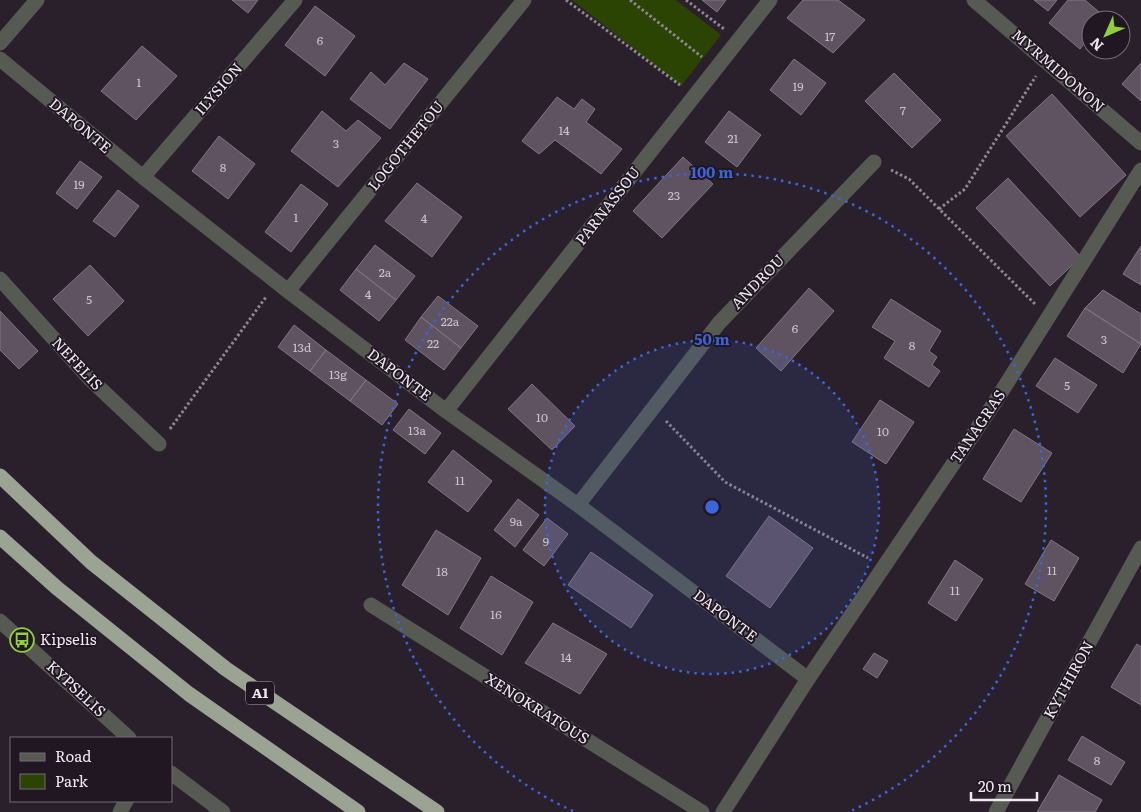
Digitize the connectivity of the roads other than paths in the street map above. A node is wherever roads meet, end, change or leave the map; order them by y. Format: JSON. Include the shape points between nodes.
{"nodes":[{"id":1,"x":37,"y":0,"type":"edge"},
{"id":2,"x":295,"y":0,"type":"edge"},
{"id":3,"x":524,"y":0,"type":"edge"},
{"id":4,"x":770,"y":0,"type":"edge"},
{"id":5,"x":974,"y":0,"type":"edge"},
{"id":6,"x":0,"y":43,"type":"edge"},
{"id":7,"x":0,"y":59,"type":"edge"},
{"id":8,"x":1141,"y":143,"type":"edge"},
{"id":9,"x":874,"y":162,"type":"road end"},
{"id":10,"x":1141,"y":170,"type":"edge"},
{"id":11,"x":143,"y":177,"type":"junction"},
{"id":12,"x":0,"y":279,"type":"edge"},
{"id":13,"x":283,"y":287,"type":"junction"},
{"id":14,"x":446,"y":411,"type":"junction"},
{"id":15,"x":159,"y":444,"type":"road end"},
{"id":16,"x":0,"y":476,"type":"edge"},
{"id":17,"x":578,"y":505,"type":"junction"},
{"id":18,"x":0,"y":537,"type":"edge"},
{"id":19,"x":1141,"y":548,"type":"edge"},
{"id":20,"x":371,"y":605,"type":"dead end"},
{"id":21,"x":0,"y":621,"type":"edge"},
{"id":22,"x":808,"y":678,"type":"junction"},
{"id":23,"x":128,"y":737,"type":"edge"},
{"id":24,"x":172,"y":774,"type":"edge"},
{"id":25,"x":223,"y":812,"type":"edge"},
{"id":26,"x":358,"y":812,"type":"edge"},
{"id":27,"x":437,"y":812,"type":"edge"},
{"id":28,"x":702,"y":812,"type":"edge"},
{"id":29,"x":723,"y":812,"type":"edge"},
{"id":30,"x":996,"y":812,"type":"edge"}],
"edges":[{"from":1,"to":6,"type":"street"},
{"from":2,"to":11,"type":"street","name":"ILYSION"},
{"from":3,"to":13,"type":"street","name":"LOGOTHETOU"},
{"from":4,"to":14,"type":"street","name":"PARNASSOU"},
{"from":5,"to":8,"type":"street","name":"MYRMIDONON"},
{"from":7,"to":11,"type":"street","name":"DAPONTE"},
{"from":9,"to":17,"type":"street","name":"ANDROU","via":[[718,323]]},
{"from":10,"to":22,"type":"street","name":"TANAGRAS","via":[[995,402]]},
{"from":11,"to":13,"type":"street","name":"DAPONTE"},
{"from":12,"to":15,"type":"street","name":"NEFELIS","via":[[90,379]]},
{"from":13,"to":14,"type":"street","name":"DAPONTE"},
{"from":14,"to":17,"type":"street","name":"DAPONTE"},
{"from":16,"to":27,"type":"highway","number":"A1","via":[[91,562],[226,669]]},
{"from":17,"to":22,"type":"street","name":"DAPONTE"},
{"from":18,"to":26,"type":"highway","via":[[57,588],[189,694]]},
{"from":19,"to":30,"type":"street","name":"KYTHIRON"},
{"from":20,"to":28,"type":"street","name":"XENOKRATOUS"},
{"from":21,"to":23,"type":"street","name":"KYPSELIS"},
{"from":22,"to":29,"type":"street","name":"TANAGRAS"},
{"from":24,"to":25,"type":"street"}]}
